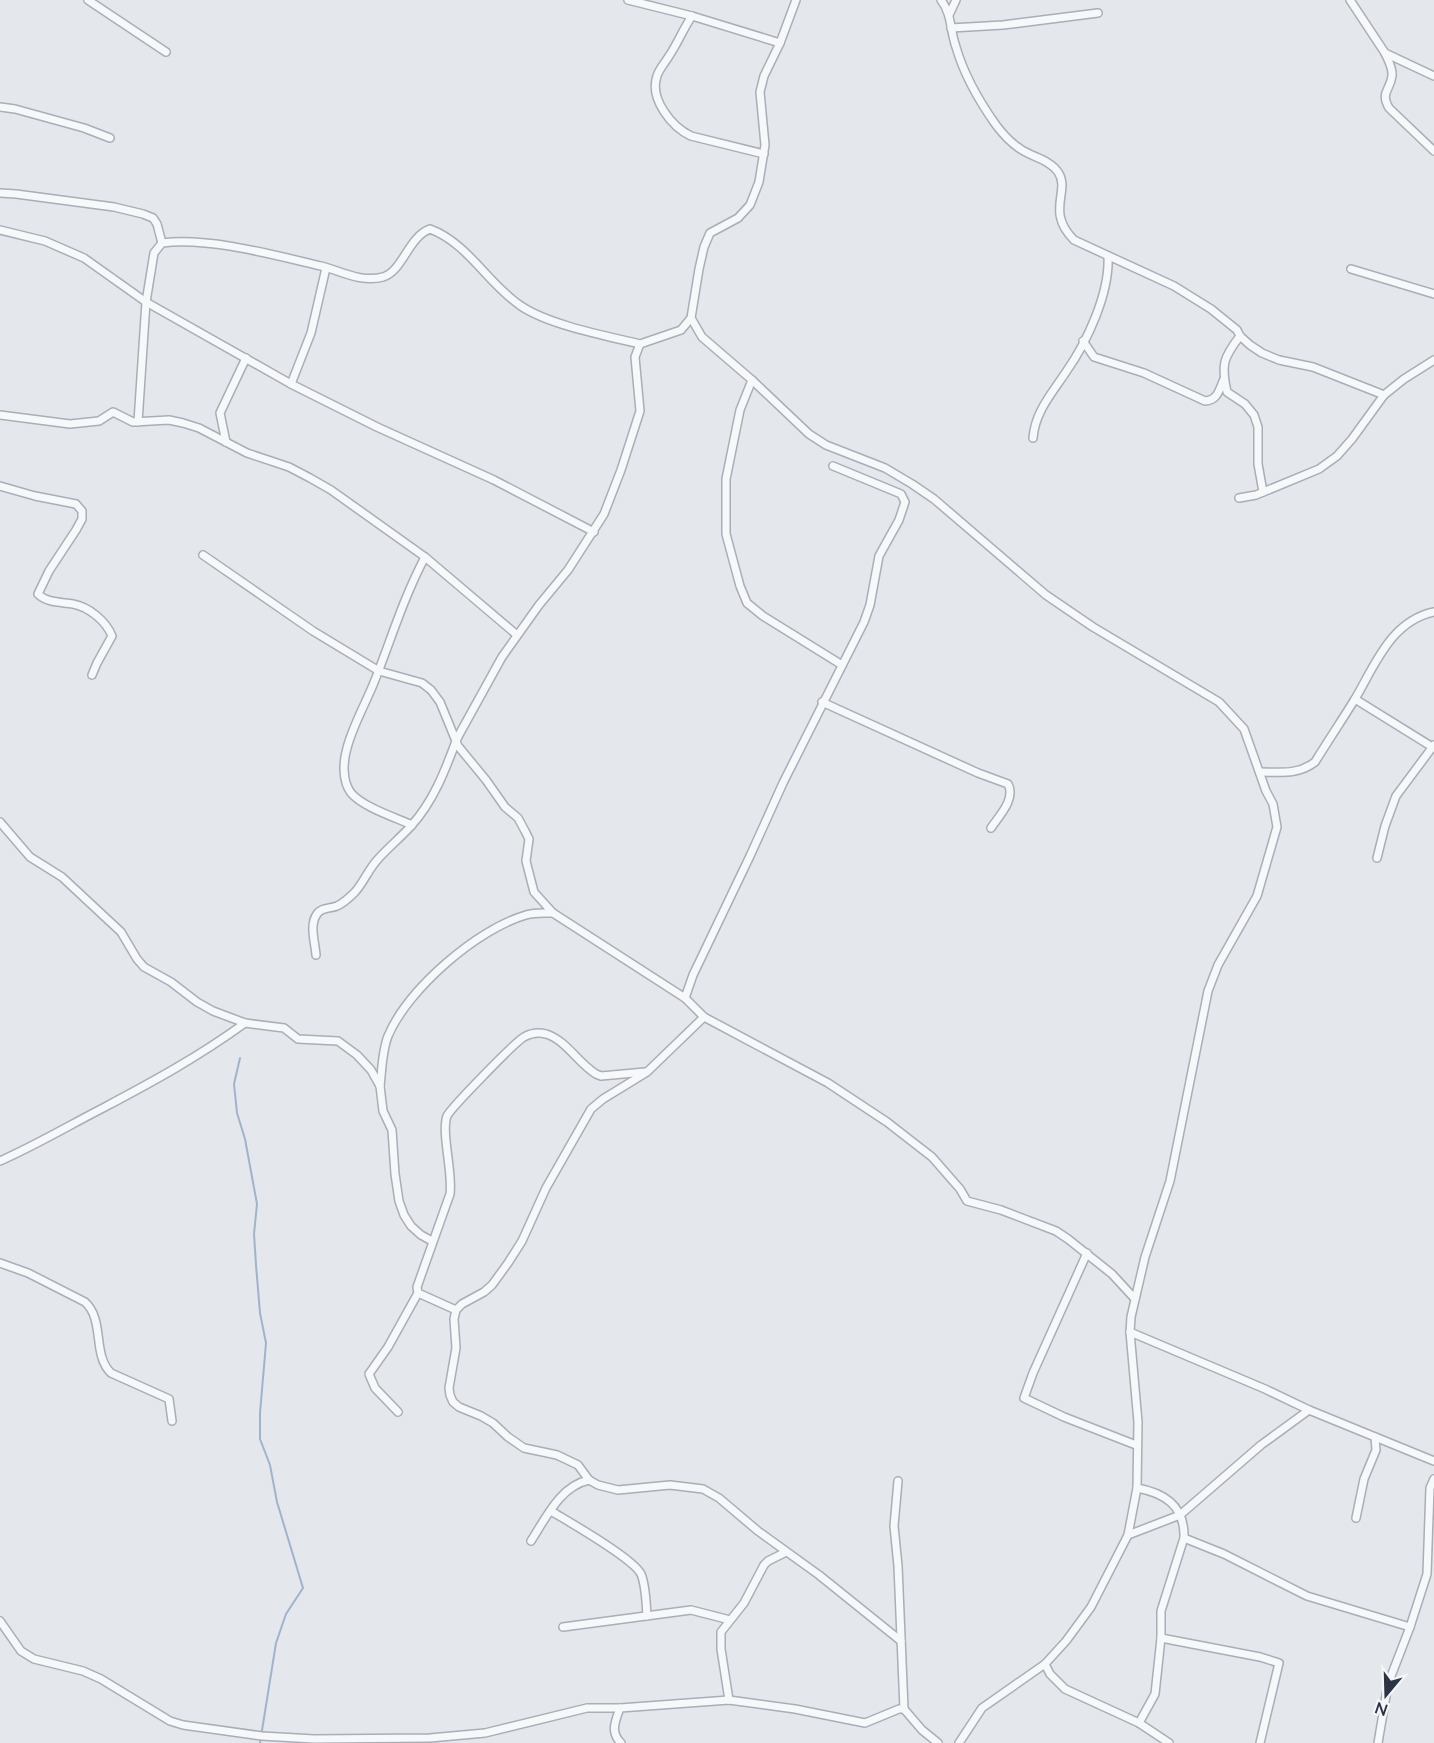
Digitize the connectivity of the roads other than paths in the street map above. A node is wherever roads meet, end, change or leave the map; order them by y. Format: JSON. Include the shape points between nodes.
{"nodes":[{"id":1,"x":88,"y":0,"type":"edge"},
{"id":2,"x":628,"y":0,"type":"edge"},
{"id":3,"x":796,"y":0,"type":"edge"},
{"id":4,"x":941,"y":0,"type":"edge"},
{"id":5,"x":956,"y":0,"type":"edge"},
{"id":6,"x":1350,"y":0,"type":"edge"},
{"id":7,"x":950,"y":13,"type":"junction"},
{"id":8,"x":1098,"y":13,"type":"dead end"},
{"id":9,"x":692,"y":16,"type":"junction"},
{"id":10,"x":951,"y":28,"type":"junction"},
{"id":11,"x":780,"y":43,"type":"junction"},
{"id":12,"x":166,"y":52,"type":"dead end"},
{"id":13,"x":1385,"y":53,"type":"junction"},
{"id":14,"x":1434,"y":76,"type":"edge"},
{"id":15,"x":0,"y":107,"type":"edge"},
{"id":16,"x":110,"y":138,"type":"dead end"},
{"id":17,"x":1434,"y":152,"type":"edge"},
{"id":18,"x":764,"y":154,"type":"junction"},
{"id":19,"x":1,"y":195,"type":"edge"},
{"id":20,"x":0,"y":230,"type":"edge"},
{"id":21,"x":162,"y":243,"type":"junction"},
{"id":22,"x":1108,"y":256,"type":"junction"},
{"id":23,"x":326,"y":268,"type":"junction"},
{"id":24,"x":1350,"y":269,"type":"dead end"},
{"id":25,"x":1434,"y":294,"type":"edge"},
{"id":26,"x":146,"y":302,"type":"junction"},
{"id":27,"x":691,"y":318,"type":"junction"},
{"id":28,"x":1240,"y":336,"type":"junction"},
{"id":29,"x":1083,"y":341,"type":"junction"},
{"id":30,"x":640,"y":344,"type":"junction"},
{"id":31,"x":246,"y":358,"type":"junction"},
{"id":32,"x":1434,"y":360,"type":"edge"},
{"id":33,"x":1224,"y":379,"type":"junction"},
{"id":34,"x":752,"y":380,"type":"junction"},
{"id":35,"x":291,"y":384,"type":"junction"},
{"id":36,"x":1384,"y":395,"type":"junction"},
{"id":37,"x":0,"y":415,"type":"edge"},
{"id":38,"x":138,"y":422,"type":"junction"},
{"id":39,"x":1034,"y":438,"type":"dead end"},
{"id":40,"x":226,"y":442,"type":"junction"},
{"id":41,"x":833,"y":466,"type":"dead end"},
{"id":42,"x":0,"y":486,"type":"edge"},
{"id":43,"x":1263,"y":492,"type":"junction"},
{"id":44,"x":1239,"y":498,"type":"dead end"},
{"id":45,"x":594,"y":532,"type":"junction"},
{"id":46,"x":203,"y":555,"type":"dead end"},
{"id":47,"x":425,"y":557,"type":"junction"},
{"id":48,"x":1434,"y":612,"type":"edge"},
{"id":49,"x":517,"y":635,"type":"junction"},
{"id":50,"x":842,"y":664,"type":"junction"},
{"id":51,"x":379,"y":671,"type":"junction"},
{"id":52,"x":92,"y":675,"type":"dead end"},
{"id":53,"x":1355,"y":699,"type":"junction"},
{"id":54,"x":822,"y":702,"type":"junction"},
{"id":55,"x":456,"y":741,"type":"junction"},
{"id":56,"x":1433,"y":747,"type":"edge"},
{"id":57,"x":1260,"y":772,"type":"junction"},
{"id":58,"x":0,"y":822,"type":"edge"},
{"id":59,"x":412,"y":825,"type":"junction"},
{"id":60,"x":991,"y":828,"type":"dead end"},
{"id":61,"x":1377,"y":858,"type":"dead end"},
{"id":62,"x":554,"y":913,"type":"junction"},
{"id":63,"x":316,"y":955,"type":"dead end"},
{"id":64,"x":685,"y":998,"type":"junction"},
{"id":65,"x":704,"y":1017,"type":"junction"},
{"id":66,"x":245,"y":1023,"type":"junction"},
{"id":67,"x":647,"y":1072,"type":"junction"},
{"id":68,"x":380,"y":1086,"type":"junction"},
{"id":69,"x":0,"y":1161,"type":"edge"},
{"id":70,"x":432,"y":1241,"type":"junction"},
{"id":71,"x":1087,"y":1253,"type":"junction"},
{"id":72,"x":0,"y":1263,"type":"edge"},
{"id":73,"x":418,"y":1293,"type":"junction"},
{"id":74,"x":1135,"y":1299,"type":"junction"},
{"id":75,"x":456,"y":1310,"type":"junction"},
{"id":76,"x":1130,"y":1332,"type":"junction"},
{"id":77,"x":1309,"y":1410,"type":"junction"},
{"id":78,"x":398,"y":1412,"type":"dead end"},
{"id":79,"x":172,"y":1421,"type":"dead end"},
{"id":80,"x":1375,"y":1437,"type":"junction"},
{"id":81,"x":1136,"y":1445,"type":"junction"},
{"id":82,"x":1434,"y":1461,"type":"edge"},
{"id":83,"x":1434,"y":1479,"type":"edge"},
{"id":84,"x":589,"y":1480,"type":"junction"},
{"id":85,"x":898,"y":1481,"type":"dead end"},
{"id":86,"x":1137,"y":1488,"type":"junction"},
{"id":87,"x":551,"y":1511,"type":"junction"},
{"id":88,"x":1180,"y":1515,"type":"junction"},
{"id":89,"x":1356,"y":1518,"type":"dead end"},
{"id":90,"x":1128,"y":1534,"type":"junction"},
{"id":91,"x":1184,"y":1538,"type":"junction"},
{"id":92,"x":531,"y":1541,"type":"dead end"},
{"id":93,"x":786,"y":1552,"type":"junction"},
{"id":94,"x":647,"y":1616,"type":"junction"},
{"id":95,"x":730,"y":1620,"type":"junction"},
{"id":96,"x":0,"y":1622,"type":"edge"},
{"id":97,"x":564,"y":1627,"type":"dead end"},
{"id":98,"x":1410,"y":1627,"type":"junction"},
{"id":99,"x":1161,"y":1638,"type":"junction"},
{"id":100,"x":901,"y":1641,"type":"junction"},
{"id":101,"x":1045,"y":1664,"type":"junction"},
{"id":102,"x":729,"y":1700,"type":"junction"},
{"id":103,"x":620,"y":1708,"type":"junction"},
{"id":104,"x":904,"y":1709,"type":"junction"},
{"id":105,"x":1139,"y":1723,"type":"junction"},
{"id":106,"x":621,"y":1743,"type":"edge"},
{"id":107,"x":938,"y":1743,"type":"edge"},
{"id":108,"x":959,"y":1743,"type":"edge"},
{"id":109,"x":1169,"y":1743,"type":"edge"},
{"id":110,"x":1260,"y":1743,"type":"edge"},
{"id":111,"x":1378,"y":1743,"type":"edge"}],
"edges":[{"from":1,"to":12,"type":"street"},
{"from":2,"to":9,"type":"street"},
{"from":3,"to":11,"type":"street"},
{"from":4,"to":7,"type":"street"},
{"from":5,"to":7,"type":"street"},
{"from":6,"to":13,"type":"street"},
{"from":7,"to":10,"type":"street"},
{"from":8,"to":10,"type":"street"},
{"from":9,"to":11,"type":"street"},
{"from":9,"to":18,"type":"street","via":[[656,78],[664,112],[691,136]]},
{"from":10,"to":22,"type":"street","via":[[962,64],[995,123],[1019,148],[1057,170],[1061,179],[1059,215],[1066,231],[1074,240]]},
{"from":11,"to":18,"type":"street","via":[[760,92]]},
{"from":13,"to":14,"type":"street"},
{"from":13,"to":17,"type":"street","via":[[1393,74],[1384,100]]},
{"from":15,"to":16,"type":"street"},
{"from":18,"to":27,"type":"street","via":[[750,206],[738,218],[710,233]]},
{"from":19,"to":21,"type":"street","via":[[114,207],[143,214],[157,224]]},
{"from":20,"to":26,"type":"street","via":[[45,241],[74,254]]},
{"from":21,"to":23,"type":"street","via":[[182,240]]},
{"from":21,"to":26,"type":"street","via":[[154,253]]},
{"from":22,"to":28,"type":"street","via":[[1174,286],[1211,309]]},
{"from":22,"to":29,"type":"street","via":[[1107,282]]},
{"from":23,"to":30,"type":"street","via":[[356,278],[385,277],[422,232],[430,229],[454,242],[519,305],[539,317]]},
{"from":23,"to":35,"type":"street","via":[[311,333]]},
{"from":24,"to":25,"type":"street"},
{"from":26,"to":31,"type":"street"},
{"from":26,"to":38,"type":"street"},
{"from":27,"to":30,"type":"street","via":[[681,330]]},
{"from":27,"to":34,"type":"street","via":[[702,338]]},
{"from":28,"to":33,"type":"street","via":[[1223,363]]},
{"from":28,"to":36,"type":"street","via":[[1279,360],[1312,367]]},
{"from":29,"to":33,"type":"street","via":[[1094,357],[1144,373],[1205,401],[1217,396]]},
{"from":29,"to":39,"type":"street","via":[[1037,417]]},
{"from":30,"to":45,"type":"street","via":[[635,357],[640,411],[621,470]]},
{"from":31,"to":35,"type":"street"},
{"from":31,"to":40,"type":"street","via":[[220,412]]},
{"from":32,"to":36,"type":"street"},
{"from":33,"to":43,"type":"street","via":[[1227,392],[1254,415]]},
{"from":34,"to":50,"type":"street","via":[[740,410],[726,479],[726,534],[740,586],[747,603]]},
{"from":34,"to":57,"type":"street","via":[[809,434],[912,484],[1046,595],[1219,702],[1244,729]]},
{"from":35,"to":45,"type":"street"},
{"from":36,"to":43,"type":"street","via":[[1337,456],[1319,469]]},
{"from":37,"to":38,"type":"street","via":[[70,424],[99,421],[113,412]]},
{"from":38,"to":40,"type":"street","via":[[183,423]]},
{"from":40,"to":47,"type":"street","via":[[310,478]]},
{"from":41,"to":50,"type":"street","via":[[901,494],[905,502],[879,556],[864,622]]},
{"from":42,"to":52,"type":"street","via":[[76,504],[82,511],[82,519],[38,594],[54,602],[84,607],[110,630],[112,636]]},
{"from":43,"to":44,"type":"street"},
{"from":45,"to":49,"type":"street"},
{"from":46,"to":51,"type":"street"},
{"from":47,"to":49,"type":"street"},
{"from":47,"to":51,"type":"street","via":[[397,617]]},
{"from":48,"to":53,"type":"street","via":[[1415,618],[1394,635]]},
{"from":49,"to":55,"type":"street"},
{"from":50,"to":54,"type":"street"},
{"from":51,"to":55,"type":"street","via":[[422,683],[431,690]]},
{"from":51,"to":59,"type":"street","via":[[347,748],[345,781],[362,802]]},
{"from":53,"to":56,"type":"street"},
{"from":53,"to":57,"type":"street","via":[[1315,762],[1294,773]]},
{"from":54,"to":60,"type":"street","via":[[1008,784],[1008,802]]},
{"from":54,"to":64,"type":"street"},
{"from":55,"to":59,"type":"street","via":[[430,800]]},
{"from":55,"to":62,"type":"street","via":[[505,807],[518,818],[529,839],[526,861],[534,892]]},
{"from":56,"to":61,"type":"street","via":[[1396,796]]},
{"from":57,"to":74,"type":"street","via":[[1277,827],[1257,896],[1218,965],[1208,991],[1170,1181]]},
{"from":58,"to":66,"type":"street","via":[[30,857],[62,877],[121,932],[144,967],[213,1011]]},
{"from":59,"to":63,"type":"street","via":[[379,858],[358,889],[337,906],[317,914],[312,924]]},
{"from":62,"to":64,"type":"street"},
{"from":62,"to":68,"type":"street","via":[[532,913],[503,923],[468,945],[435,974],[412,997],[388,1036]]},
{"from":64,"to":65,"type":"street"},
{"from":65,"to":67,"type":"street"},
{"from":65,"to":71,"type":"street","via":[[828,1083],[887,1122],[932,1157],[967,1202],[1042,1224]]},
{"from":66,"to":68,"type":"street","via":[[284,1028],[298,1039],[338,1041],[357,1055]]},
{"from":66,"to":69,"type":"street","via":[[162,1078]]},
{"from":67,"to":70,"type":"street","via":[[602,1076],[548,1035],[536,1032],[524,1037],[449,1112],[446,1127],[450,1194]]},
{"from":67,"to":75,"type":"street","via":[[591,1109],[501,1274],[484,1292]]},
{"from":68,"to":70,"type":"street","via":[[383,1111],[392,1130],[399,1201],[411,1226]]},
{"from":70,"to":73,"type":"street"},
{"from":71,"to":74,"type":"street"},
{"from":71,"to":81,"type":"street","via":[[1024,1398]]},
{"from":72,"to":79,"type":"street","via":[[85,1302],[94,1315],[107,1370],[169,1399]]},
{"from":73,"to":75,"type":"street"},
{"from":73,"to":78,"type":"street","via":[[369,1374],[375,1388]]},
{"from":74,"to":76,"type":"street"},
{"from":75,"to":84,"type":"street","via":[[455,1358],[449,1388],[453,1401],[493,1423],[524,1448],[557,1455],[578,1465]]},
{"from":76,"to":77,"type":"street"},
{"from":76,"to":81,"type":"street","via":[[1138,1422]]},
{"from":77,"to":80,"type":"street"},
{"from":77,"to":88,"type":"street","via":[[1261,1445]]},
{"from":80,"to":82,"type":"street"},
{"from":80,"to":89,"type":"street","via":[[1376,1450],[1364,1479]]},
{"from":81,"to":86,"type":"street"},
{"from":83,"to":98,"type":"street","via":[[1430,1488],[1426,1574]]},
{"from":84,"to":87,"type":"street","via":[[570,1486]]},
{"from":84,"to":93,"type":"street","via":[[618,1490],[670,1485],[703,1489]]},
{"from":85,"to":100,"type":"street","via":[[894,1526]]},
{"from":86,"to":88,"type":"street","via":[[1165,1497]]},
{"from":86,"to":90,"type":"street"},
{"from":87,"to":92,"type":"street"},
{"from":87,"to":94,"type":"street","via":[[637,1567],[643,1581]]},
{"from":88,"to":90,"type":"street"},
{"from":88,"to":91,"type":"street"},
{"from":90,"to":101,"type":"street","via":[[1091,1607]]},
{"from":91,"to":98,"type":"street","via":[[1307,1596]]},
{"from":91,"to":99,"type":"street","via":[[1161,1611]]},
{"from":93,"to":95,"type":"street","via":[[764,1565]]},
{"from":93,"to":100,"type":"street"},
{"from":94,"to":95,"type":"street","via":[[691,1610]]},
{"from":94,"to":97,"type":"street"},
{"from":95,"to":102,"type":"street","via":[[721,1632]]},
{"from":96,"to":103,"type":"street","via":[[21,1651],[34,1659],[101,1679],[170,1721],[262,1736],[430,1738],[485,1733],[588,1708]]},
{"from":98,"to":111,"type":"street","via":[[1388,1684]]},
{"from":99,"to":105,"type":"street","via":[[1155,1694]]},
{"from":99,"to":110,"type":"street","via":[[1279,1663]]},
{"from":100,"to":104,"type":"street"},
{"from":101,"to":105,"type":"street","via":[[1065,1689]]},
{"from":101,"to":108,"type":"street","via":[[982,1708]]},
{"from":102,"to":103,"type":"street"},
{"from":102,"to":104,"type":"street","via":[[865,1723]]},
{"from":103,"to":106,"type":"street","via":[[614,1733]]},
{"from":104,"to":107,"type":"street"},
{"from":105,"to":109,"type":"street"}]}
